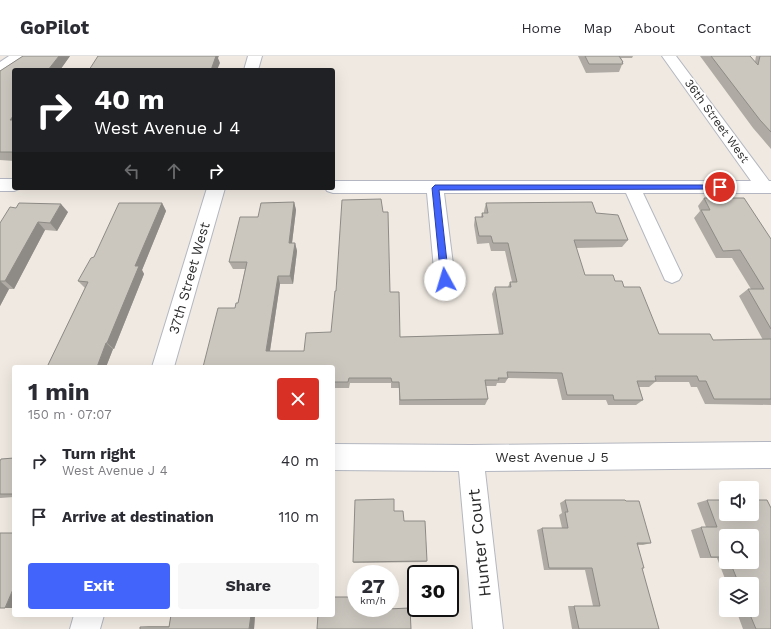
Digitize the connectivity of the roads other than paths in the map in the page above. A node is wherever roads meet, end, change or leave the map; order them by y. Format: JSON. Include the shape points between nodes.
{"nodes":[{"id":1,"x":18,"y":56,"type":"edge"},
{"id":2,"x":255,"y":56,"type":"edge"},
{"id":3,"x":669,"y":56,"type":"edge"},
{"id":4,"x":0,"y":68,"type":"edge"},
{"id":5,"x":252,"y":68,"type":"edge"},
{"id":6,"x":0,"y":185,"type":"edge"},
{"id":7,"x":12,"y":185,"type":"edge"},
{"id":8,"x":335,"y":187,"type":"edge"},
{"id":9,"x":768,"y":187,"type":"edge"},
{"id":10,"x":435,"y":188,"type":"junction"},
{"id":11,"x":632,"y":188,"type":"junction"},
{"id":12,"x":215,"y":190,"type":"edge"},
{"id":13,"x":672,"y":275,"type":"dead end"},
{"id":14,"x":445,"y":280,"type":"dead end"},
{"id":15,"x":164,"y":365,"type":"edge"},
{"id":16,"x":771,"y":455,"type":"edge"},
{"id":17,"x":335,"y":456,"type":"edge"},
{"id":18,"x":471,"y":458,"type":"junction"},
{"id":19,"x":88,"y":617,"type":"edge"},
{"id":20,"x":85,"y":629,"type":"edge"},
{"id":21,"x":488,"y":629,"type":"edge"}],
"edges":[{"from":1,"to":4,"type":"street"},
{"from":2,"to":5,"type":"street"},
{"from":3,"to":9,"type":"street","name":"36th Street West"},
{"from":6,"to":7,"type":"street"},
{"from":8,"to":10,"type":"street"},
{"from":9,"to":11,"type":"street"},
{"from":10,"to":11,"type":"street"},
{"from":10,"to":14,"type":"street"},
{"from":11,"to":13,"type":"street"},
{"from":12,"to":15,"type":"street","name":"37th Street West"},
{"from":16,"to":18,"type":"street","name":"West Avenue J 5"},
{"from":17,"to":18,"type":"street","name":"West Avenue J 5"},
{"from":18,"to":21,"type":"street","name":"Hunter Court"},
{"from":19,"to":20,"type":"street"}]}
